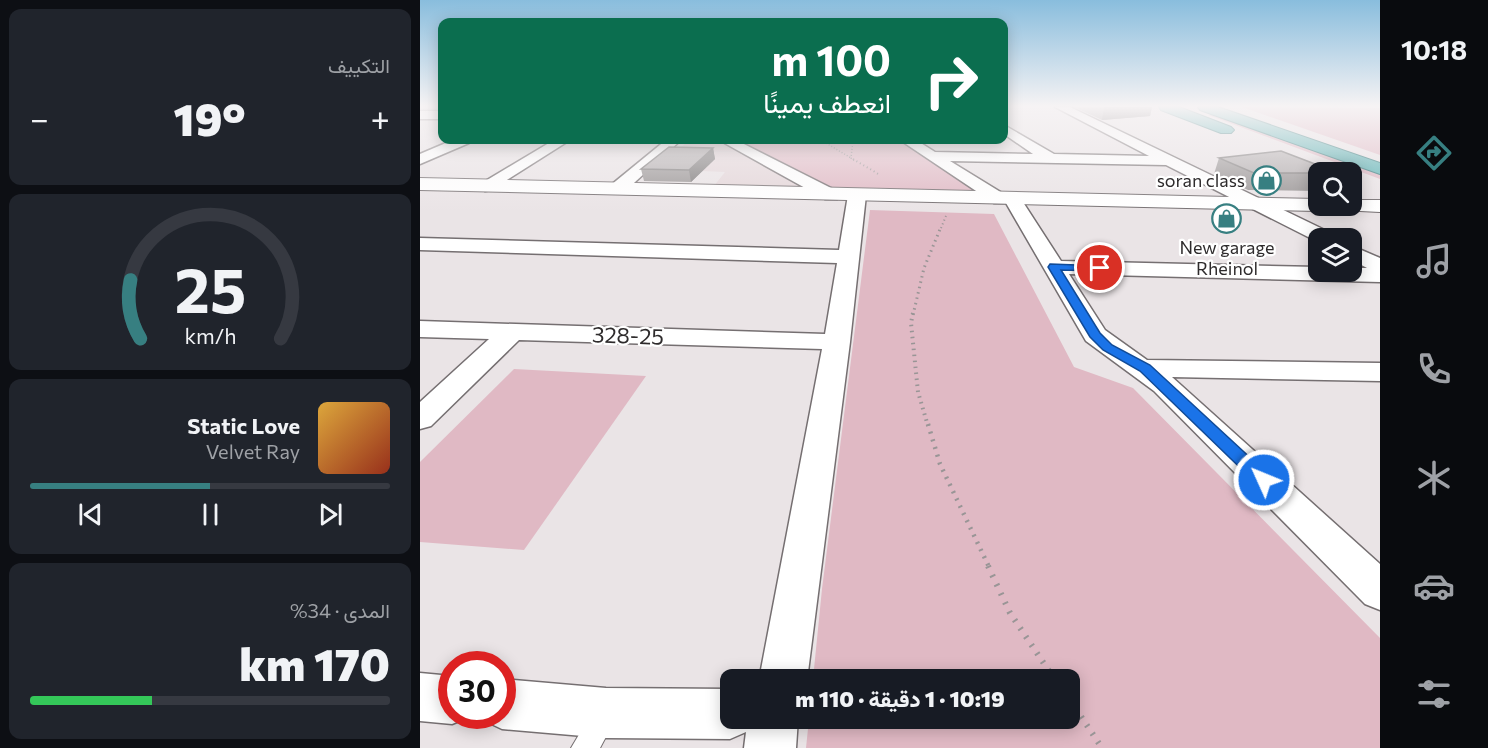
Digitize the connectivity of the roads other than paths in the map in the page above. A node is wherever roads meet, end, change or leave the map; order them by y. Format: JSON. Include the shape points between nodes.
{"nodes":[{"id":1,"x":1024,"y":142,"type":"edge"},
{"id":2,"x":1131,"y":142,"type":"edge"},
{"id":3,"x":1258,"y":142,"type":"edge"},
{"id":4,"x":1304,"y":142,"type":"edge"},
{"id":5,"x":453,"y":144,"type":"edge"},
{"id":6,"x":556,"y":144,"type":"edge"},
{"id":7,"x":670,"y":144,"type":"edge"},
{"id":8,"x":735,"y":144,"type":"edge"},
{"id":9,"x":914,"y":144,"type":"edge"},
{"id":10,"x":1276,"y":149,"type":"edge"},
{"id":11,"x":934,"y":156,"type":"junction"},
{"id":12,"x":1050,"y":158,"type":"junction"},
{"id":13,"x":420,"y":159,"type":"edge"},
{"id":14,"x":1170,"y":161,"type":"junction"},
{"id":15,"x":1380,"y":169,"type":"edge"},
{"id":16,"x":1362,"y":182,"type":"edge"},
{"id":17,"x":423,"y":185,"type":"edge"},
{"id":18,"x":484,"y":186,"type":"junction"},
{"id":19,"x":617,"y":189,"type":"junction"},
{"id":20,"x":1380,"y":189,"type":"edge"},
{"id":21,"x":844,"y":195,"type":"junction"},
{"id":22,"x":1007,"y":199,"type":"junction"},
{"id":23,"x":1256,"y":204,"type":"junction"},
{"id":24,"x":1308,"y":205,"type":"edge"},
{"id":25,"x":1362,"y":206,"type":"edge"},
{"id":26,"x":1380,"y":206,"type":"edge"},
{"id":27,"x":1308,"y":229,"type":"edge"},
{"id":28,"x":420,"y":244,"type":"edge"},
{"id":29,"x":848,"y":257,"type":"junction"},
{"id":30,"x":1362,"y":257,"type":"edge"},
{"id":31,"x":1380,"y":266,"type":"edge"},
{"id":32,"x":1053,"y":267,"type":"junction"},
{"id":33,"x":1380,"y":275,"type":"edge"},
{"id":34,"x":420,"y":329,"type":"edge"},
{"id":35,"x":512,"y":332,"type":"junction"},
{"id":36,"x":837,"y":342,"type":"junction"},
{"id":37,"x":1145,"y":368,"type":"junction"},
{"id":38,"x":1375,"y":375,"type":"edge"},
{"id":39,"x":420,"y":419,"type":"edge"},
{"id":40,"x":1380,"y":591,"type":"edge"},
{"id":41,"x":785,"y":669,"type":"edge"},
{"id":42,"x":420,"y":697,"type":"edge"},
{"id":43,"x":438,"y":699,"type":"edge"},
{"id":44,"x":516,"y":708,"type":"edge"},
{"id":45,"x":720,"y":715,"type":"edge"},
{"id":46,"x":772,"y":729,"type":"edge"},
{"id":47,"x":596,"y":730,"type":"edge"},
{"id":48,"x":770,"y":748,"type":"edge"}],
"edges":[{"from":1,"to":12,"type":"street"},
{"from":2,"to":14,"type":"street"},
{"from":3,"to":10,"type":"highway"},
{"from":4,"to":15,"type":"highway"},
{"from":5,"to":13,"type":"street"},
{"from":6,"to":18,"type":"street"},
{"from":7,"to":19,"type":"street"},
{"from":8,"to":21,"type":"street"},
{"from":9,"to":11,"type":"street"},
{"from":11,"to":12,"type":"street"},
{"from":11,"to":22,"type":"street"},
{"from":12,"to":14,"type":"street"},
{"from":14,"to":23,"type":"street"},
{"from":16,"to":20,"type":"highway"},
{"from":17,"to":18,"type":"street"},
{"from":18,"to":19,"type":"street"},
{"from":19,"to":21,"type":"street"},
{"from":21,"to":22,"type":"street"},
{"from":21,"to":29,"type":"street"},
{"from":22,"to":23,"type":"street"},
{"from":22,"to":32,"type":"street"},
{"from":23,"to":24,"type":"street"},
{"from":23,"to":27,"type":"street"},
{"from":25,"to":26,"type":"street"},
{"from":28,"to":29,"type":"street"},
{"from":29,"to":36,"type":"street"},
{"from":30,"to":31,"type":"street"},
{"from":32,"to":33,"type":"street"},
{"from":32,"to":37,"type":"street","via":[[1095,335]]},
{"from":34,"to":35,"type":"street","name":"328-25"},
{"from":35,"to":36,"type":"street","name":"328-25"},
{"from":35,"to":39,"type":"street"},
{"from":36,"to":41,"type":"street"},
{"from":37,"to":38,"type":"street"},
{"from":37,"to":40,"type":"street"},
{"from":42,"to":43,"type":"street"},
{"from":44,"to":47,"type":"street"},
{"from":45,"to":47,"type":"street"},
{"from":46,"to":48,"type":"street"}]}
